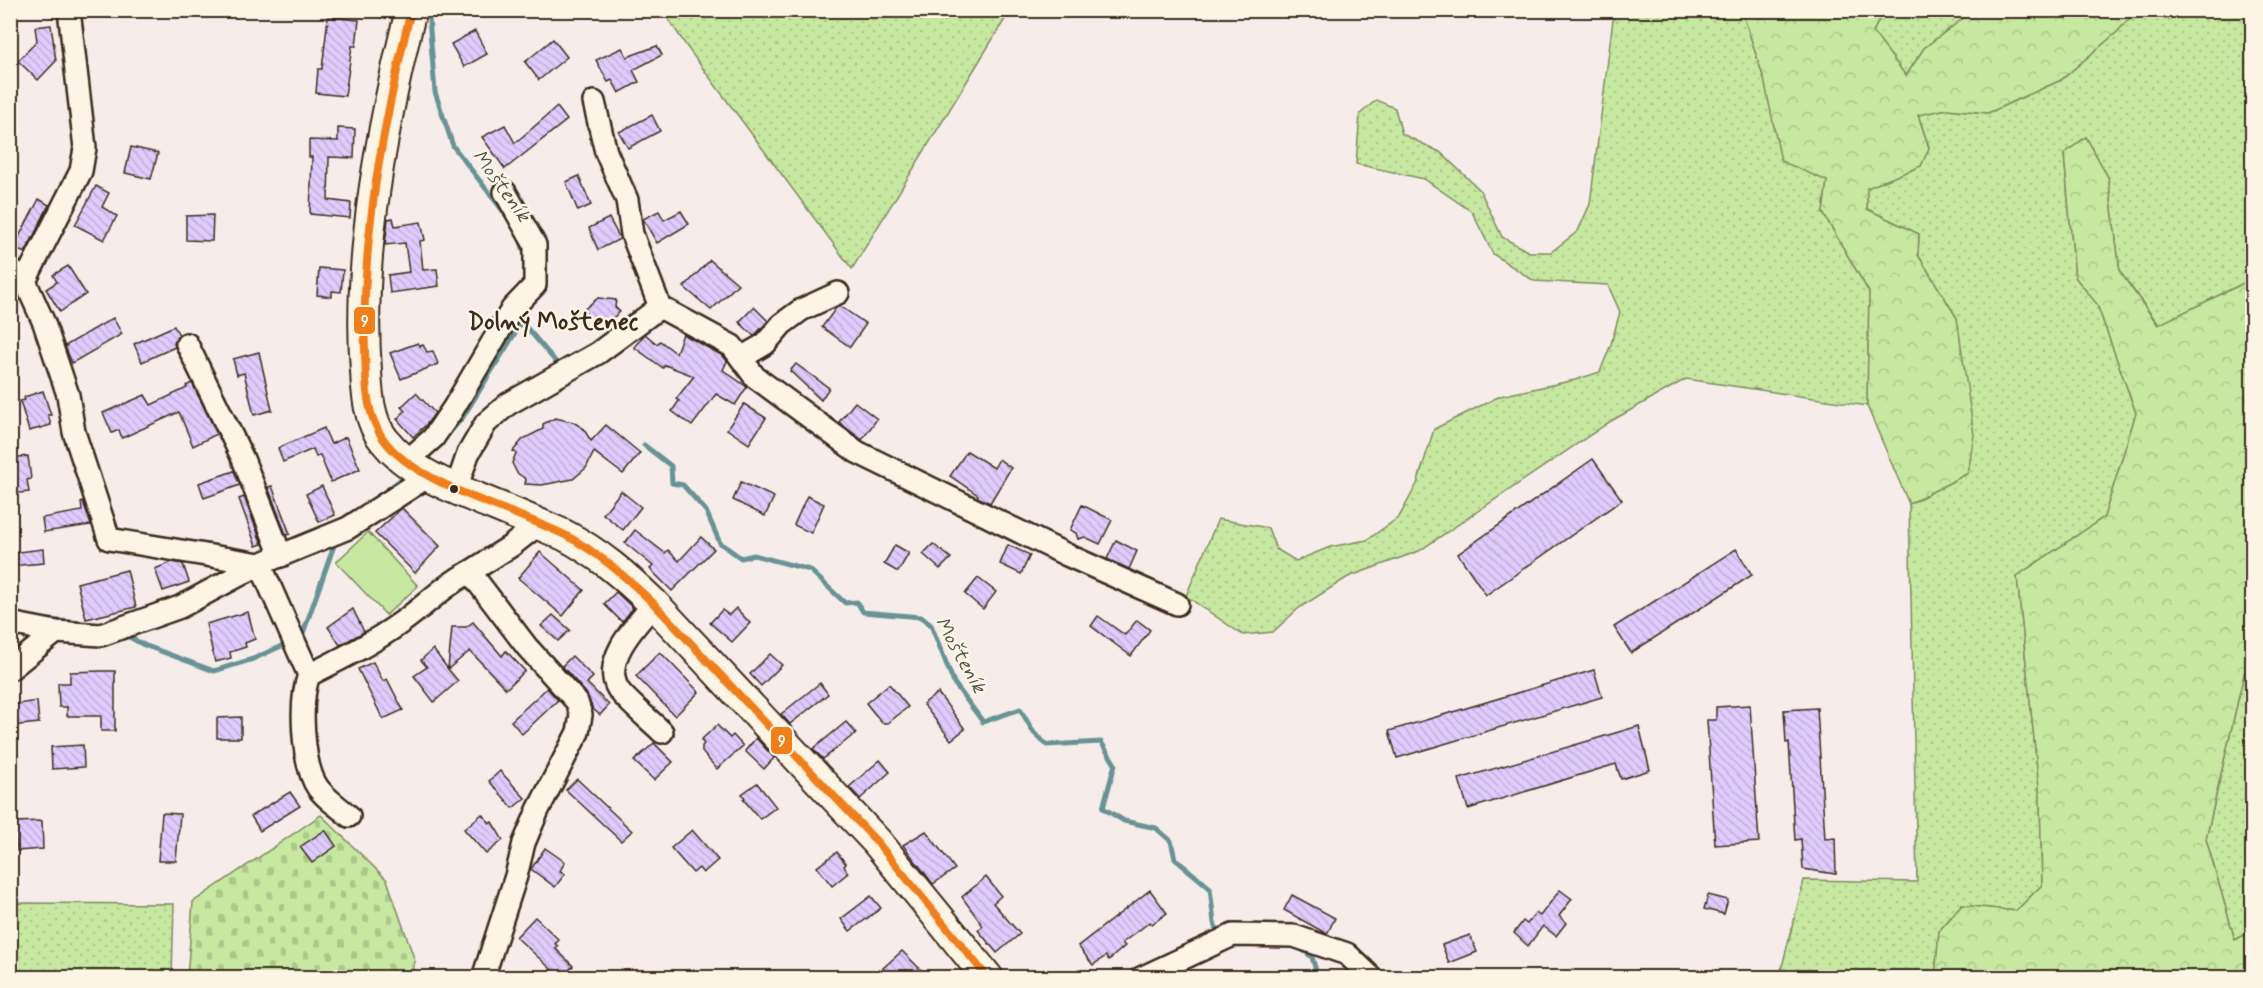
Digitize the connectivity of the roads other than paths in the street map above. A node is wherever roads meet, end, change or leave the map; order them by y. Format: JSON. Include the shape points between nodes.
{"nodes":[{"id":1,"x":69,"y":10,"type":"edge"},
{"id":2,"x":411,"y":10,"type":"edge"},
{"id":3,"x":594,"y":102,"type":"dead end"},
{"id":4,"x":505,"y":192,"type":"dead end"},
{"id":5,"x":18,"y":275,"type":"edge"},
{"id":6,"x":838,"y":293,"type":"dead end"},
{"id":7,"x":660,"y":307,"type":"junction"},
{"id":8,"x":188,"y":344,"type":"dead end"},
{"id":9,"x":741,"y":358,"type":"junction"},
{"id":10,"x":419,"y":470,"type":"junction"},
{"id":11,"x":456,"y":489,"type":"junction"},
{"id":12,"x":539,"y":524,"type":"junction"},
{"id":13,"x":281,"y":556,"type":"junction"},
{"id":14,"x":260,"y":564,"type":"junction"},
{"id":15,"x":470,"y":572,"type":"junction"},
{"id":16,"x":1177,"y":603,"type":"dead end"},
{"id":17,"x":654,"y":604,"type":"junction"},
{"id":18,"x":14,"y":623,"type":"edge"},
{"id":19,"x":56,"y":632,"type":"junction"},
{"id":20,"x":10,"y":669,"type":"edge"},
{"id":21,"x":309,"y":675,"type":"junction"},
{"id":22,"x":662,"y":732,"type":"dead end"},
{"id":23,"x":350,"y":816,"type":"dead end"},
{"id":24,"x":483,"y":978,"type":"edge"},
{"id":25,"x":988,"y":978,"type":"edge"},
{"id":26,"x":1141,"y":978,"type":"edge"},
{"id":27,"x":1372,"y":978,"type":"edge"}],
"edges":[{"from":1,"to":5,"type":"street","via":[[85,148],[81,171]]},
{"from":2,"to":10,"type":"street","via":[[377,177],[363,309],[367,389],[373,417],[383,439]]},
{"from":3,"to":7,"type":"street","via":[[606,152],[627,200],[632,234]]},
{"from":4,"to":10,"type":"street","via":[[535,245],[536,285],[512,309],[433,438]]},
{"from":5,"to":14,"type":"street","via":[[44,323],[109,539]]},
{"from":6,"to":9,"type":"street","via":[[801,310],[765,344]]},
{"from":7,"to":9,"type":"street","via":[[732,346]]},
{"from":7,"to":11,"type":"street","via":[[598,353],[508,404],[486,423],[468,454]]},
{"from":8,"to":13,"type":"street","via":[[243,459]]},
{"from":9,"to":16,"type":"street","via":[[754,377],[857,452],[1067,555]]},
{"from":10,"to":11,"type":"street"},
{"from":10,"to":13,"type":"street","via":[[341,531]]},
{"from":11,"to":12,"type":"street"},
{"from":12,"to":15,"type":"street"},
{"from":12,"to":17,"type":"street","via":[[604,558]]},
{"from":13,"to":14,"type":"street"},
{"from":14,"to":19,"type":"street","via":[[180,607],[116,630],[101,635]]},
{"from":14,"to":21,"type":"street"},
{"from":15,"to":21,"type":"street","via":[[450,582],[367,645]]},
{"from":15,"to":24,"type":"street","via":[[527,647],[577,702],[581,716],[578,732],[524,843]]},
{"from":17,"to":22,"type":"street","via":[[622,643],[613,673],[618,690]]},
{"from":17,"to":25,"type":"street","via":[[877,842]]},
{"from":18,"to":19,"type":"street"},
{"from":19,"to":20,"type":"street"},
{"from":21,"to":23,"type":"street","via":[[302,705],[309,772],[319,788]]},
{"from":26,"to":27,"type":"street","via":[[1227,938],[1294,936],[1347,954]]}]}
